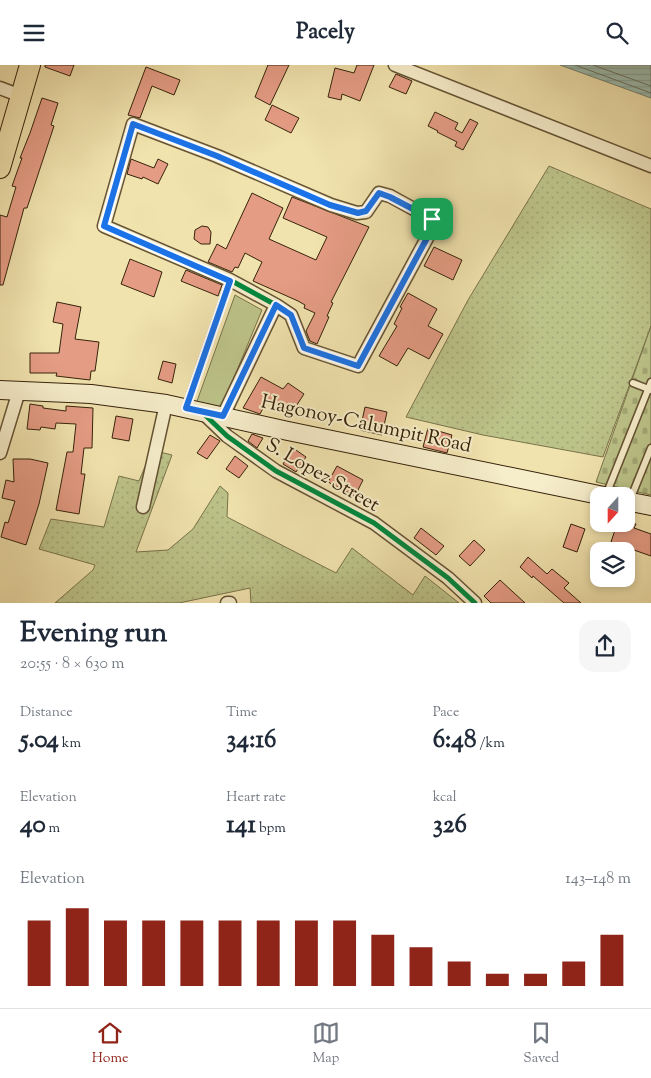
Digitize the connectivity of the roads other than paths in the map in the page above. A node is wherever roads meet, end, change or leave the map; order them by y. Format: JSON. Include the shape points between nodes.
{"nodes":[{"id":1,"x":30,"y":65,"type":"edge"},
{"id":2,"x":395,"y":65,"type":"edge"},
{"id":3,"x":0,"y":88,"type":"edge"},
{"id":4,"x":21,"y":96,"type":"junction"},
{"id":5,"x":651,"y":166,"type":"edge"},
{"id":6,"x":0,"y":168,"type":"edge"},
{"id":7,"x":230,"y":281,"type":"junction"},
{"id":8,"x":276,"y":305,"type":"junction"},
{"id":9,"x":633,"y":383,"type":"dead end"},
{"id":10,"x":650,"y":387,"type":"edge"},
{"id":11,"x":0,"y":390,"type":"edge"},
{"id":12,"x":19,"y":391,"type":"junction"},
{"id":13,"x":166,"y":404,"type":"junction"},
{"id":14,"x":194,"y":410,"type":"junction"},
{"id":15,"x":223,"y":416,"type":"junction"},
{"id":16,"x":651,"y":448,"type":"edge"},
{"id":17,"x":0,"y":453,"type":"edge"},
{"id":18,"x":609,"y":487,"type":"edge"},
{"id":19,"x":634,"y":487,"type":"edge"},
{"id":20,"x":590,"y":493,"type":"edge"},
{"id":21,"x":635,"y":503,"type":"edge"},
{"id":22,"x":651,"y":506,"type":"edge"},
{"id":23,"x":143,"y":507,"type":"dead end"},
{"id":24,"x":475,"y":603,"type":"edge"}],
"edges":[{"from":1,"to":4,"type":"highway"},
{"from":2,"to":5,"type":"street"},
{"from":3,"to":4,"type":"street"},
{"from":4,"to":6,"type":"highway"},
{"from":7,"to":8,"type":"street"},
{"from":7,"to":8,"type":"street","via":[[104,226],[133,124],[330,205],[358,213],[366,211],[379,193],[432,219],[433,227],[358,366],[304,348],[291,315]]},
{"from":7,"to":14,"type":"lane"},
{"from":8,"to":15,"type":"street"},
{"from":9,"to":10,"type":"lane"},
{"from":10,"to":18,"type":"lane"},
{"from":11,"to":12,"type":"main road","name":"Hagonoy-Calumpit Road"},
{"from":12,"to":13,"type":"main road","name":"Hagonoy-Calumpit Road","via":[[92,394]]},
{"from":12,"to":17,"type":"street"},
{"from":13,"to":14,"type":"main road","name":"Hagonoy-Calumpit Road"},
{"from":13,"to":23,"type":"street"},
{"from":14,"to":15,"type":"main road","name":"Hagonoy-Calumpit Road"},
{"from":14,"to":24,"type":"street","name":"S. Lopez Street","via":[[276,471],[374,523],[448,578]]},
{"from":15,"to":20,"type":"main road","name":"Hagonoy-Calumpit Road"},
{"from":16,"to":19,"type":"lane"},
{"from":21,"to":22,"type":"main road"}]}
